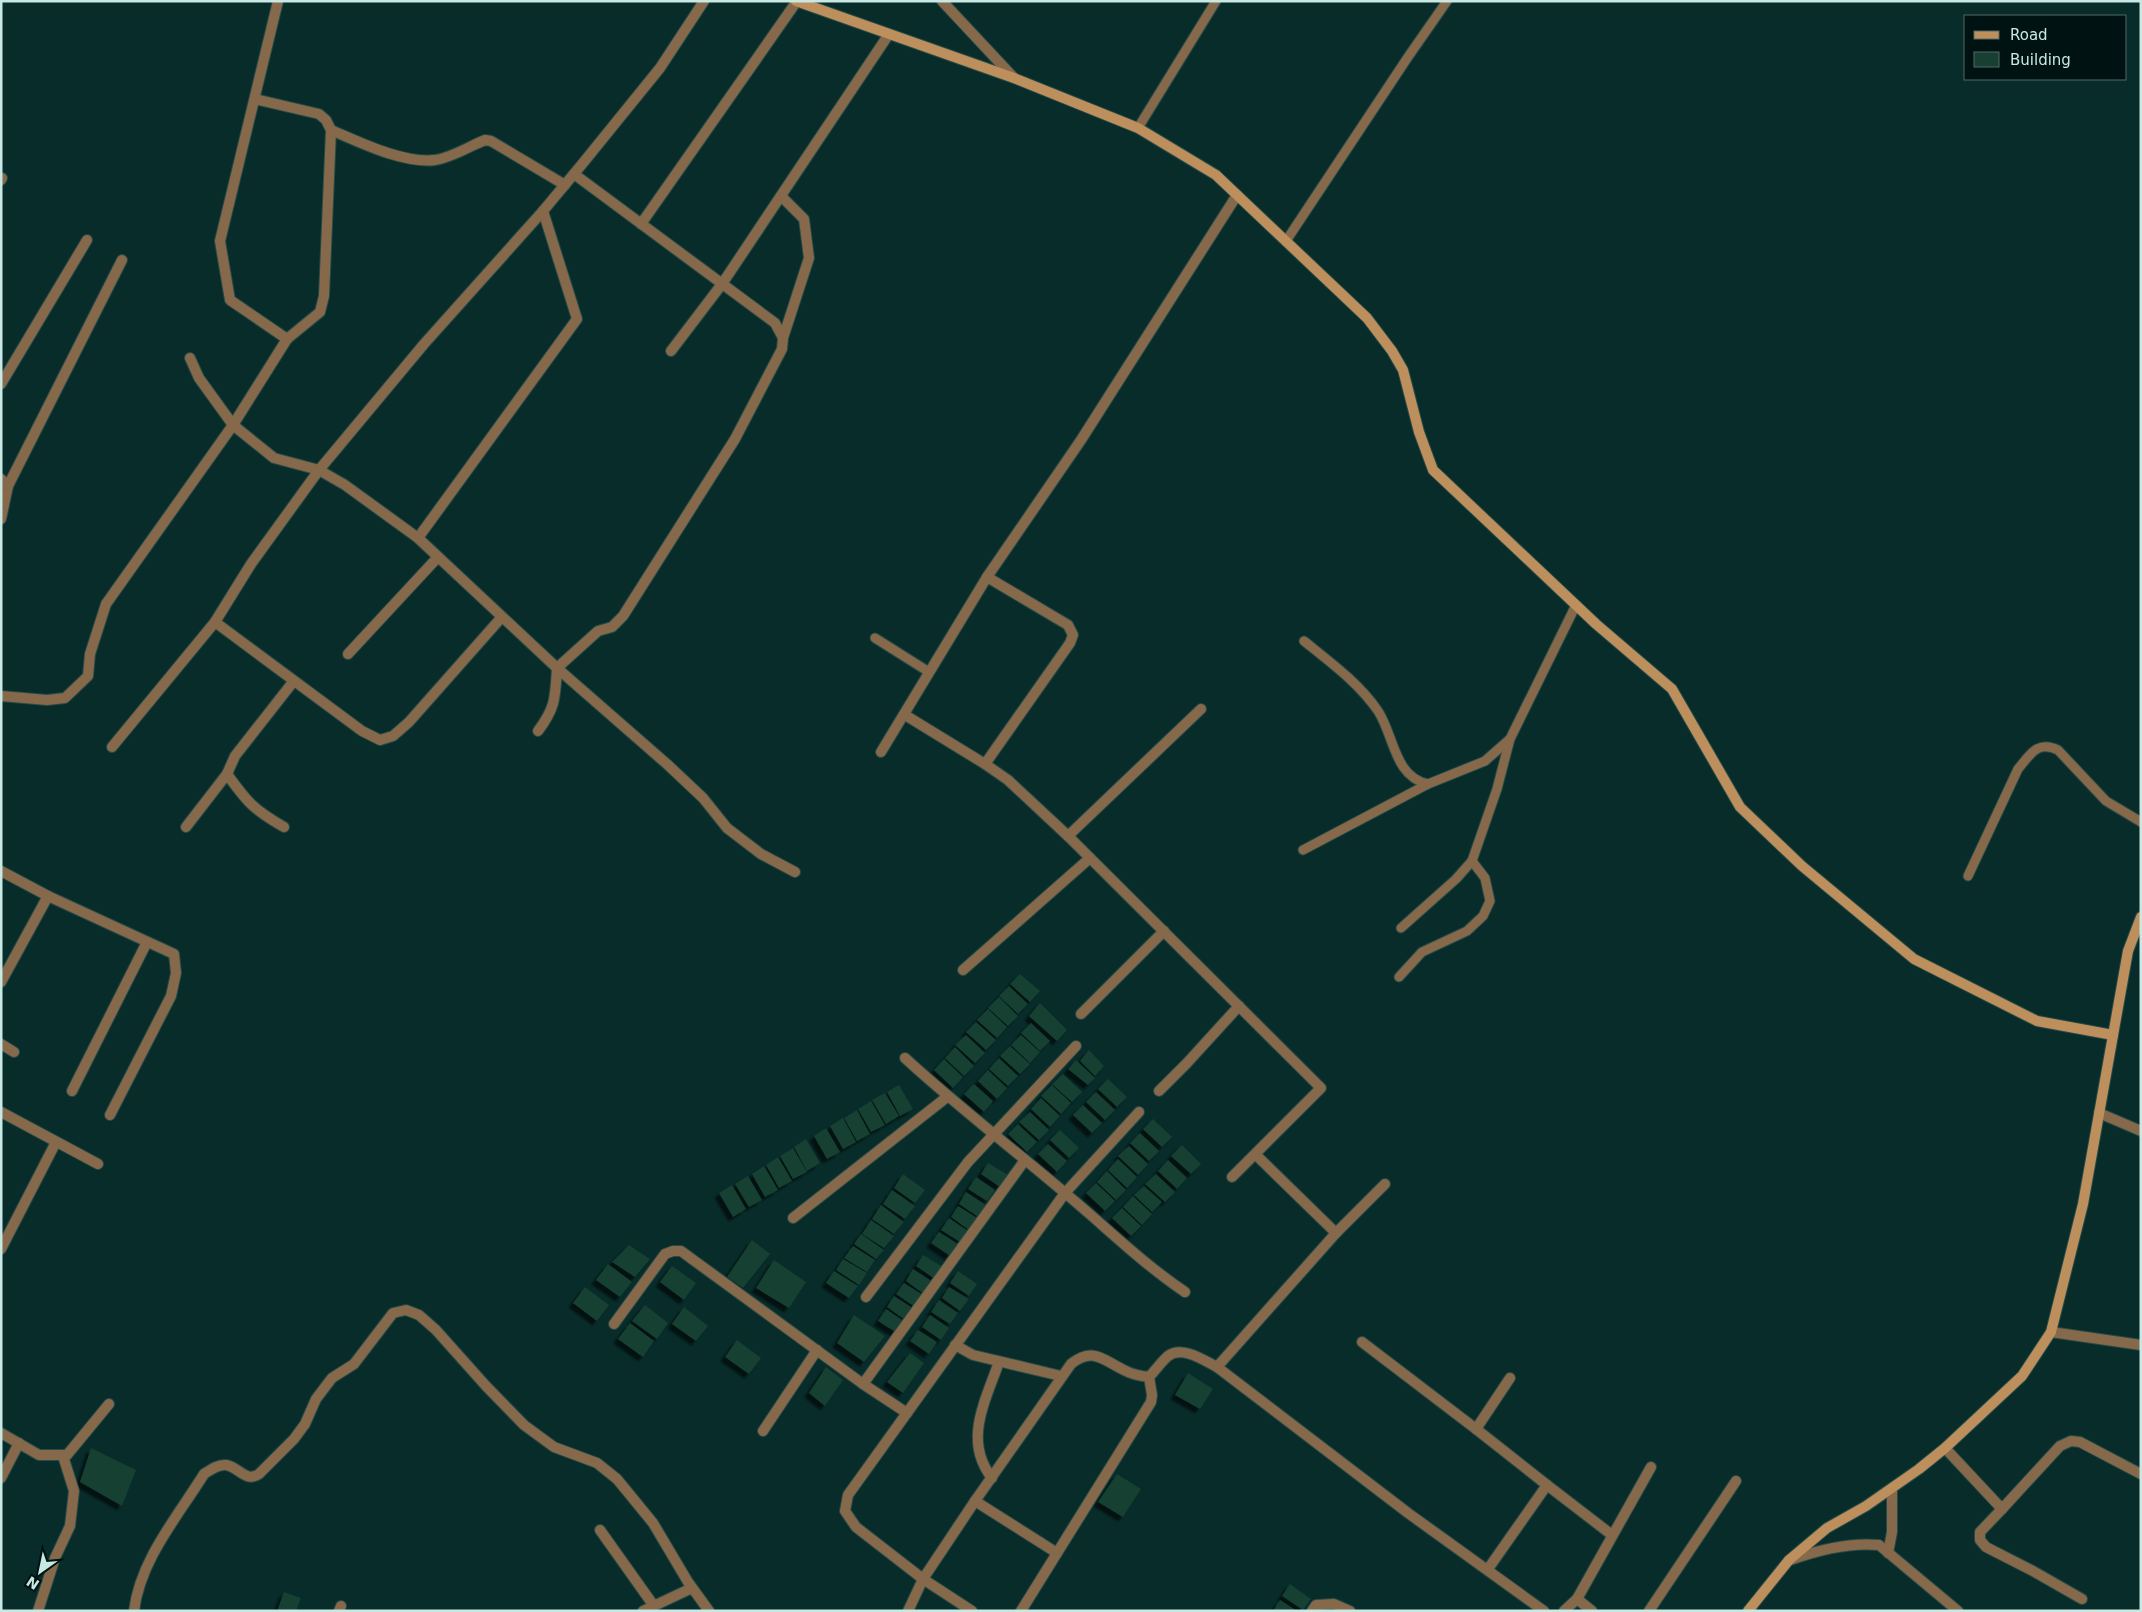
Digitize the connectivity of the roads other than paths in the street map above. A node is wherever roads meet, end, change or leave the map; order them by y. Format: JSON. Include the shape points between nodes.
{"nodes":[{"id":1,"x":278,"y":1,"type":"edge"},
{"id":2,"x":704,"y":1,"type":"edge"},
{"id":3,"x":796,"y":1,"type":"edge"},
{"id":4,"x":942,"y":1,"type":"edge"},
{"id":5,"x":1216,"y":1,"type":"edge"},
{"id":6,"x":1447,"y":1,"type":"edge"},
{"id":7,"x":889,"y":34,"type":"junction"},
{"id":8,"x":1014,"y":78,"type":"junction"},
{"id":9,"x":255,"y":99,"type":"junction"},
{"id":10,"x":1138,"y":128,"type":"junction"},
{"id":11,"x":331,"y":130,"type":"junction"},
{"id":12,"x":574,"y":174,"type":"junction"},
{"id":13,"x":565,"y":185,"type":"junction"},
{"id":14,"x":1237,"y":195,"type":"junction"},
{"id":15,"x":781,"y":196,"type":"junction"},
{"id":16,"x":543,"y":212,"type":"junction"},
{"id":17,"x":641,"y":224,"type":"junction"},
{"id":18,"x":87,"y":240,"type":"dead end"},
{"id":19,"x":1286,"y":241,"type":"junction"},
{"id":20,"x":122,"y":260,"type":"dead end"},
{"id":21,"x":722,"y":284,"type":"junction"},
{"id":22,"x":783,"y":338,"type":"junction"},
{"id":23,"x":287,"y":339,"type":"junction"},
{"id":24,"x":671,"y":351,"type":"dead end"},
{"id":25,"x":190,"y":358,"type":"dead end"},
{"id":26,"x":1,"y":384,"type":"edge"},
{"id":27,"x":233,"y":425,"type":"junction"},
{"id":28,"x":319,"y":470,"type":"junction"},
{"id":29,"x":5,"y":483,"type":"edge"},
{"id":30,"x":1,"y":519,"type":"edge"},
{"id":31,"x":418,"y":538,"type":"junction"},
{"id":32,"x":438,"y":557,"type":"junction"},
{"id":33,"x":987,"y":577,"type":"junction"},
{"id":34,"x":1576,"y":605,"type":"junction"},
{"id":35,"x":501,"y":618,"type":"junction"},
{"id":36,"x":216,"y":622,"type":"junction"},
{"id":37,"x":875,"y":638,"type":"dead end"},
{"id":38,"x":1304,"y":641,"type":"dead end"},
{"id":39,"x":348,"y":654,"type":"dead end"},
{"id":40,"x":557,"y":668,"type":"junction"},
{"id":41,"x":929,"y":672,"type":"junction"},
{"id":42,"x":293,"y":682,"type":"junction"},
{"id":43,"x":4,"y":697,"type":"edge"},
{"id":44,"x":1201,"y":709,"type":"dead end"},
{"id":45,"x":905,"y":715,"type":"junction"},
{"id":46,"x":538,"y":731,"type":"dead end"},
{"id":47,"x":1510,"y":739,"type":"junction"},
{"id":48,"x":112,"y":747,"type":"dead end"},
{"id":49,"x":881,"y":752,"type":"dead end"},
{"id":50,"x":986,"y":764,"type":"junction"},
{"id":51,"x":227,"y":774,"type":"junction"},
{"id":52,"x":1428,"y":784,"type":"junction"},
{"id":53,"x":2141,"y":822,"type":"edge"},
{"id":54,"x":186,"y":827,"type":"dead end"},
{"id":55,"x":284,"y":827,"type":"dead end"},
{"id":56,"x":1068,"y":836,"type":"junction"},
{"id":57,"x":1303,"y":850,"type":"dead end"},
{"id":58,"x":1090,"y":858,"type":"junction"},
{"id":59,"x":1472,"y":861,"type":"junction"},
{"id":60,"x":1,"y":871,"type":"edge"},
{"id":61,"x":795,"y":872,"type":"dead end"},
{"id":62,"x":1968,"y":876,"type":"dead end"},
{"id":63,"x":48,"y":896,"type":"junction"},
{"id":64,"x":2141,"y":917,"type":"edge"},
{"id":65,"x":1401,"y":928,"type":"dead end"},
{"id":66,"x":1164,"y":931,"type":"junction"},
{"id":67,"x":147,"y":942,"type":"junction"},
{"id":68,"x":963,"y":970,"type":"dead end"},
{"id":69,"x":1399,"y":977,"type":"dead end"},
{"id":70,"x":1,"y":982,"type":"edge"},
{"id":71,"x":1238,"y":1006,"type":"junction"},
{"id":72,"x":1081,"y":1014,"type":"dead end"},
{"id":73,"x":2113,"y":1035,"type":"junction"},
{"id":74,"x":1,"y":1044,"type":"edge"},
{"id":75,"x":1076,"y":1046,"type":"dead end"},
{"id":76,"x":14,"y":1052,"type":"dead end"},
{"id":77,"x":905,"y":1058,"type":"dead end"},
{"id":78,"x":72,"y":1091,"type":"dead end"},
{"id":79,"x":1160,"y":1091,"type":"dead end"},
{"id":80,"x":947,"y":1097,"type":"junction"},
{"id":81,"x":1,"y":1112,"type":"edge"},
{"id":82,"x":1139,"y":1112,"type":"dead end"},
{"id":83,"x":2100,"y":1113,"type":"junction"},
{"id":84,"x":110,"y":1115,"type":"dead end"},
{"id":85,"x":2141,"y":1131,"type":"edge"},
{"id":86,"x":993,"y":1134,"type":"junction"},
{"id":87,"x":56,"y":1142,"type":"junction"},
{"id":88,"x":1256,"y":1155,"type":"junction"},
{"id":89,"x":1025,"y":1160,"type":"junction"},
{"id":90,"x":98,"y":1164,"type":"dead end"},
{"id":91,"x":1232,"y":1177,"type":"dead end"},
{"id":92,"x":1384,"y":1184,"type":"dead end"},
{"id":93,"x":1065,"y":1193,"type":"junction"},
{"id":94,"x":793,"y":1218,"type":"dead end"},
{"id":95,"x":1336,"y":1233,"type":"junction"},
{"id":96,"x":1,"y":1249,"type":"edge"},
{"id":97,"x":1185,"y":1292,"type":"dead end"},
{"id":98,"x":866,"y":1297,"type":"dead end"},
{"id":99,"x":614,"y":1324,"type":"dead end"},
{"id":100,"x":2051,"y":1332,"type":"junction"},
{"id":101,"x":1362,"y":1342,"type":"dead end"},
{"id":102,"x":955,"y":1345,"type":"junction"},
{"id":103,"x":2141,"y":1345,"type":"edge"},
{"id":104,"x":817,"y":1350,"type":"junction"},
{"id":105,"x":999,"y":1362,"type":"junction"},
{"id":106,"x":1218,"y":1367,"type":"junction"},
{"id":107,"x":1061,"y":1376,"type":"junction"},
{"id":108,"x":1149,"y":1377,"type":"junction"},
{"id":109,"x":1510,"y":1378,"type":"dead end"},
{"id":110,"x":863,"y":1384,"type":"junction"},
{"id":111,"x":109,"y":1404,"type":"dead end"},
{"id":112,"x":907,"y":1413,"type":"junction"},
{"id":113,"x":1476,"y":1429,"type":"junction"},
{"id":114,"x":763,"y":1431,"type":"dead end"},
{"id":115,"x":1,"y":1433,"type":"edge"},
{"id":116,"x":19,"y":1443,"type":"junction"},
{"id":117,"x":1945,"y":1448,"type":"junction"},
{"id":118,"x":63,"y":1456,"type":"junction"},
{"id":119,"x":1651,"y":1467,"type":"dead end"},
{"id":120,"x":2141,"y":1474,"type":"edge"},
{"id":121,"x":1,"y":1478,"type":"edge"},
{"id":122,"x":992,"y":1478,"type":"junction"},
{"id":123,"x":1736,"y":1481,"type":"dead end"},
{"id":124,"x":1547,"y":1485,"type":"junction"},
{"id":125,"x":1892,"y":1489,"type":"junction"},
{"id":126,"x":975,"y":1501,"type":"junction"},
{"id":127,"x":2002,"y":1509,"type":"junction"},
{"id":128,"x":600,"y":1530,"type":"dead end"},
{"id":129,"x":1612,"y":1535,"type":"junction"},
{"id":130,"x":1057,"y":1553,"type":"junction"},
{"id":131,"x":1888,"y":1553,"type":"junction"},
{"id":132,"x":1789,"y":1560,"type":"junction"},
{"id":133,"x":1488,"y":1569,"type":"junction"},
{"id":134,"x":923,"y":1579,"type":"junction"},
{"id":135,"x":692,"y":1588,"type":"junction"},
{"id":136,"x":1577,"y":1599,"type":"junction"},
{"id":137,"x":2082,"y":1599,"type":"dead end"},
{"id":138,"x":654,"y":1606,"type":"junction"},
{"id":139,"x":38,"y":1611,"type":"edge"},
{"id":140,"x":134,"y":1611,"type":"edge"},
{"id":141,"x":643,"y":1611,"type":"edge"},
{"id":142,"x":710,"y":1611,"type":"edge"},
{"id":143,"x":908,"y":1611,"type":"edge"},
{"id":144,"x":972,"y":1611,"type":"edge"},
{"id":145,"x":1021,"y":1611,"type":"edge"},
{"id":146,"x":1312,"y":1611,"type":"edge"},
{"id":147,"x":1350,"y":1611,"type":"edge"},
{"id":148,"x":1544,"y":1611,"type":"edge"},
{"id":149,"x":1564,"y":1611,"type":"edge"},
{"id":150,"x":1592,"y":1611,"type":"edge"},
{"id":151,"x":1649,"y":1611,"type":"edge"},
{"id":152,"x":1748,"y":1611,"type":"edge"},
{"id":153,"x":1958,"y":1611,"type":"edge"}],
"edges":[{"from":1,"to":9,"type":"street"},
{"from":2,"to":12,"type":"street","via":[[660,68]]},
{"from":3,"to":7,"type":"street"},
{"from":3,"to":17,"type":"street"},
{"from":4,"to":8,"type":"street"},
{"from":5,"to":10,"type":"lane"},
{"from":6,"to":19,"type":"lane"},
{"from":7,"to":8,"type":"street"},
{"from":7,"to":15,"type":"street"},
{"from":8,"to":10,"type":"street"},
{"from":9,"to":11,"type":"street","via":[[319,114]]},
{"from":9,"to":23,"type":"street","via":[[220,241],[230,300]]},
{"from":10,"to":14,"type":"street","via":[[1216,175]]},
{"from":11,"to":13,"type":"street","via":[[386,151],[424,161],[437,160],[491,140]]},
{"from":11,"to":23,"type":"street","via":[[324,296],[320,312]]},
{"from":12,"to":13,"type":"street"},
{"from":12,"to":17,"type":"street"},
{"from":13,"to":16,"type":"street"},
{"from":14,"to":19,"type":"street"},
{"from":14,"to":33,"type":"street","via":[[1081,440]]},
{"from":15,"to":21,"type":"street"},
{"from":15,"to":22,"type":"street","via":[[804,220],[809,258]]},
{"from":16,"to":28,"type":"street","via":[[424,344]]},
{"from":16,"to":31,"type":"street","via":[[577,319]]},
{"from":17,"to":21,"type":"street"},
{"from":18,"to":26,"type":"street"},
{"from":19,"to":34,"type":"street","via":[[1367,318],[1392,351],[1402,370],[1433,470]]},
{"from":20,"to":29,"type":"street"},
{"from":21,"to":22,"type":"street","via":[[775,322]]},
{"from":21,"to":24,"type":"street"},
{"from":22,"to":40,"type":"street","via":[[782,350],[735,439],[623,616],[612,626],[598,631]]},
{"from":23,"to":27,"type":"street"},
{"from":25,"to":27,"type":"street","via":[[199,378]]},
{"from":27,"to":28,"type":"street","via":[[274,458]]},
{"from":27,"to":43,"type":"street","via":[[106,604],[90,654],[88,676],[65,698]]},
{"from":28,"to":31,"type":"street"},
{"from":28,"to":36,"type":"street","via":[[250,564]]},
{"from":29,"to":30,"type":"street"},
{"from":31,"to":32,"type":"street"},
{"from":32,"to":35,"type":"street"},
{"from":32,"to":39,"type":"street"},
{"from":33,"to":41,"type":"street"},
{"from":33,"to":50,"type":"street","via":[[1068,624],[1073,635]]},
{"from":34,"to":47,"type":"lane"},
{"from":34,"to":73,"type":"street","via":[[1672,689],[1740,807],[1802,866],[1914,959],[2037,1022]]},
{"from":35,"to":40,"type":"street"},
{"from":35,"to":42,"type":"street","via":[[409,722],[393,736],[380,740]]},
{"from":36,"to":42,"type":"street"},
{"from":36,"to":48,"type":"street"},
{"from":37,"to":41,"type":"lane"},
{"from":38,"to":52,"type":"lane","via":[[1369,698],[1379,712],[1403,767],[1412,778]]},
{"from":40,"to":46,"type":"street","via":[[554,704]]},
{"from":40,"to":61,"type":"street","via":[[668,765],[703,798],[727,828],[761,854]]},
{"from":41,"to":45,"type":"street"},
{"from":42,"to":51,"type":"street","via":[[235,756]]},
{"from":44,"to":56,"type":"street"},
{"from":45,"to":49,"type":"street"},
{"from":45,"to":50,"type":"street"},
{"from":47,"to":52,"type":"lane","via":[[1484,761]]},
{"from":47,"to":59,"type":"lane"},
{"from":50,"to":56,"type":"street","via":[[1023,792]]},
{"from":51,"to":54,"type":"street"},
{"from":51,"to":55,"type":"street","via":[[257,811]]},
{"from":52,"to":57,"type":"lane"},
{"from":53,"to":62,"type":"lane","via":[[2106,802],[2058,750],[2048,745],[2038,748],[2018,769]]},
{"from":56,"to":58,"type":"street"},
{"from":58,"to":66,"type":"street"},
{"from":58,"to":68,"type":"street"},
{"from":59,"to":65,"type":"lane"},
{"from":59,"to":69,"type":"lane","via":[[1485,878],[1490,901],[1483,916],[1467,931],[1422,952]]},
{"from":60,"to":63,"type":"street"},
{"from":63,"to":67,"type":"street"},
{"from":63,"to":70,"type":"street"},
{"from":64,"to":73,"type":"street","via":[[2128,951]]},
{"from":66,"to":71,"type":"street"},
{"from":66,"to":72,"type":"street"},
{"from":67,"to":78,"type":"street"},
{"from":67,"to":84,"type":"street","via":[[174,954],[176,973],[172,996]]},
{"from":71,"to":79,"type":"street"},
{"from":71,"to":88,"type":"street","via":[[1321,1088]]},
{"from":73,"to":83,"type":"street"},
{"from":74,"to":76,"type":"street"},
{"from":75,"to":86,"type":"street"},
{"from":77,"to":80,"type":"street"},
{"from":80,"to":86,"type":"street"},
{"from":80,"to":94,"type":"street"},
{"from":81,"to":87,"type":"street"},
{"from":82,"to":93,"type":"street"},
{"from":83,"to":85,"type":"street"},
{"from":83,"to":100,"type":"street","via":[[2083,1204]]},
{"from":86,"to":89,"type":"street"},
{"from":86,"to":98,"type":"street","via":[[968,1162]]},
{"from":87,"to":90,"type":"street"},
{"from":87,"to":96,"type":"street"},
{"from":88,"to":91,"type":"street"},
{"from":88,"to":95,"type":"street"},
{"from":89,"to":93,"type":"street"},
{"from":89,"to":110,"type":"street"},
{"from":92,"to":95,"type":"street"},
{"from":93,"to":97,"type":"street"},
{"from":93,"to":102,"type":"street"},
{"from":95,"to":106,"type":"street"},
{"from":99,"to":104,"type":"street","via":[[665,1254],[681,1251]]},
{"from":100,"to":103,"type":"street"},
{"from":100,"to":117,"type":"street","via":[[2022,1376]]},
{"from":101,"to":113,"type":"street"},
{"from":102,"to":105,"type":"street","via":[[973,1355]]},
{"from":102,"to":112,"type":"street"},
{"from":104,"to":110,"type":"street"},
{"from":104,"to":114,"type":"street"},
{"from":105,"to":107,"type":"street"},
{"from":105,"to":122,"type":"street","via":[[976,1433],[981,1460]]},
{"from":106,"to":108,"type":"street","via":[[1188,1354],[1174,1352]]},
{"from":106,"to":133,"type":"street","via":[[1408,1513]]},
{"from":107,"to":108,"type":"street","via":[[1078,1359],[1094,1355],[1132,1374]]},
{"from":107,"to":122,"type":"street"},
{"from":108,"to":130,"type":"street","via":[[1151,1402]]},
{"from":109,"to":113,"type":"street"},
{"from":110,"to":112,"type":"street"},
{"from":111,"to":118,"type":"street"},
{"from":112,"to":134,"type":"street","via":[[848,1495],[845,1511],[856,1527]]},
{"from":113,"to":124,"type":"street"},
{"from":115,"to":116,"type":"street"},
{"from":116,"to":118,"type":"street","via":[[39,1455]]},
{"from":116,"to":121,"type":"street"},
{"from":117,"to":125,"type":"street"},
{"from":117,"to":127,"type":"street"},
{"from":118,"to":139,"type":"street","via":[[74,1491],[70,1526],[55,1558]]},
{"from":119,"to":129,"type":"street"},
{"from":120,"to":127,"type":"street","via":[[2080,1442],[2071,1441],[2060,1446]]},
{"from":122,"to":126,"type":"street"},
{"from":123,"to":151,"type":"street"},
{"from":124,"to":129,"type":"street"},
{"from":124,"to":133,"type":"street"},
{"from":125,"to":131,"type":"street","via":[[1892,1532]]},
{"from":125,"to":132,"type":"street","via":[[1827,1528]]},
{"from":126,"to":130,"type":"street"},
{"from":126,"to":134,"type":"street"},
{"from":127,"to":137,"type":"street","via":[[1980,1532],[1980,1540],[1986,1547]]},
{"from":128,"to":138,"type":"street"},
{"from":129,"to":136,"type":"street"},
{"from":130,"to":145,"type":"street"},
{"from":131,"to":132,"type":"street","via":[[1879,1545],[1868,1544],[1817,1551]]},
{"from":131,"to":153,"type":"street"},
{"from":132,"to":152,"type":"street"},
{"from":133,"to":148,"type":"street"},
{"from":134,"to":143,"type":"street"},
{"from":134,"to":144,"type":"street"},
{"from":135,"to":138,"type":"street"},
{"from":135,"to":140,"type":"street","via":[[653,1523],[617,1479],[596,1463],[554,1447],[524,1426],[436,1330],[419,1315],[406,1310],[393,1313],[354,1364],[332,1378],[316,1399],[294,1440],[260,1474],[250,1477],[227,1465],[215,1467],[204,1474],[160,1543],[139,1584]]},
{"from":135,"to":142,"type":"street"},
{"from":136,"to":149,"type":"street"},
{"from":136,"to":150,"type":"street"},
{"from":138,"to":141,"type":"street"},
{"from":146,"to":147,"type":"street","via":[[1316,1605],[1334,1604]]}]}
